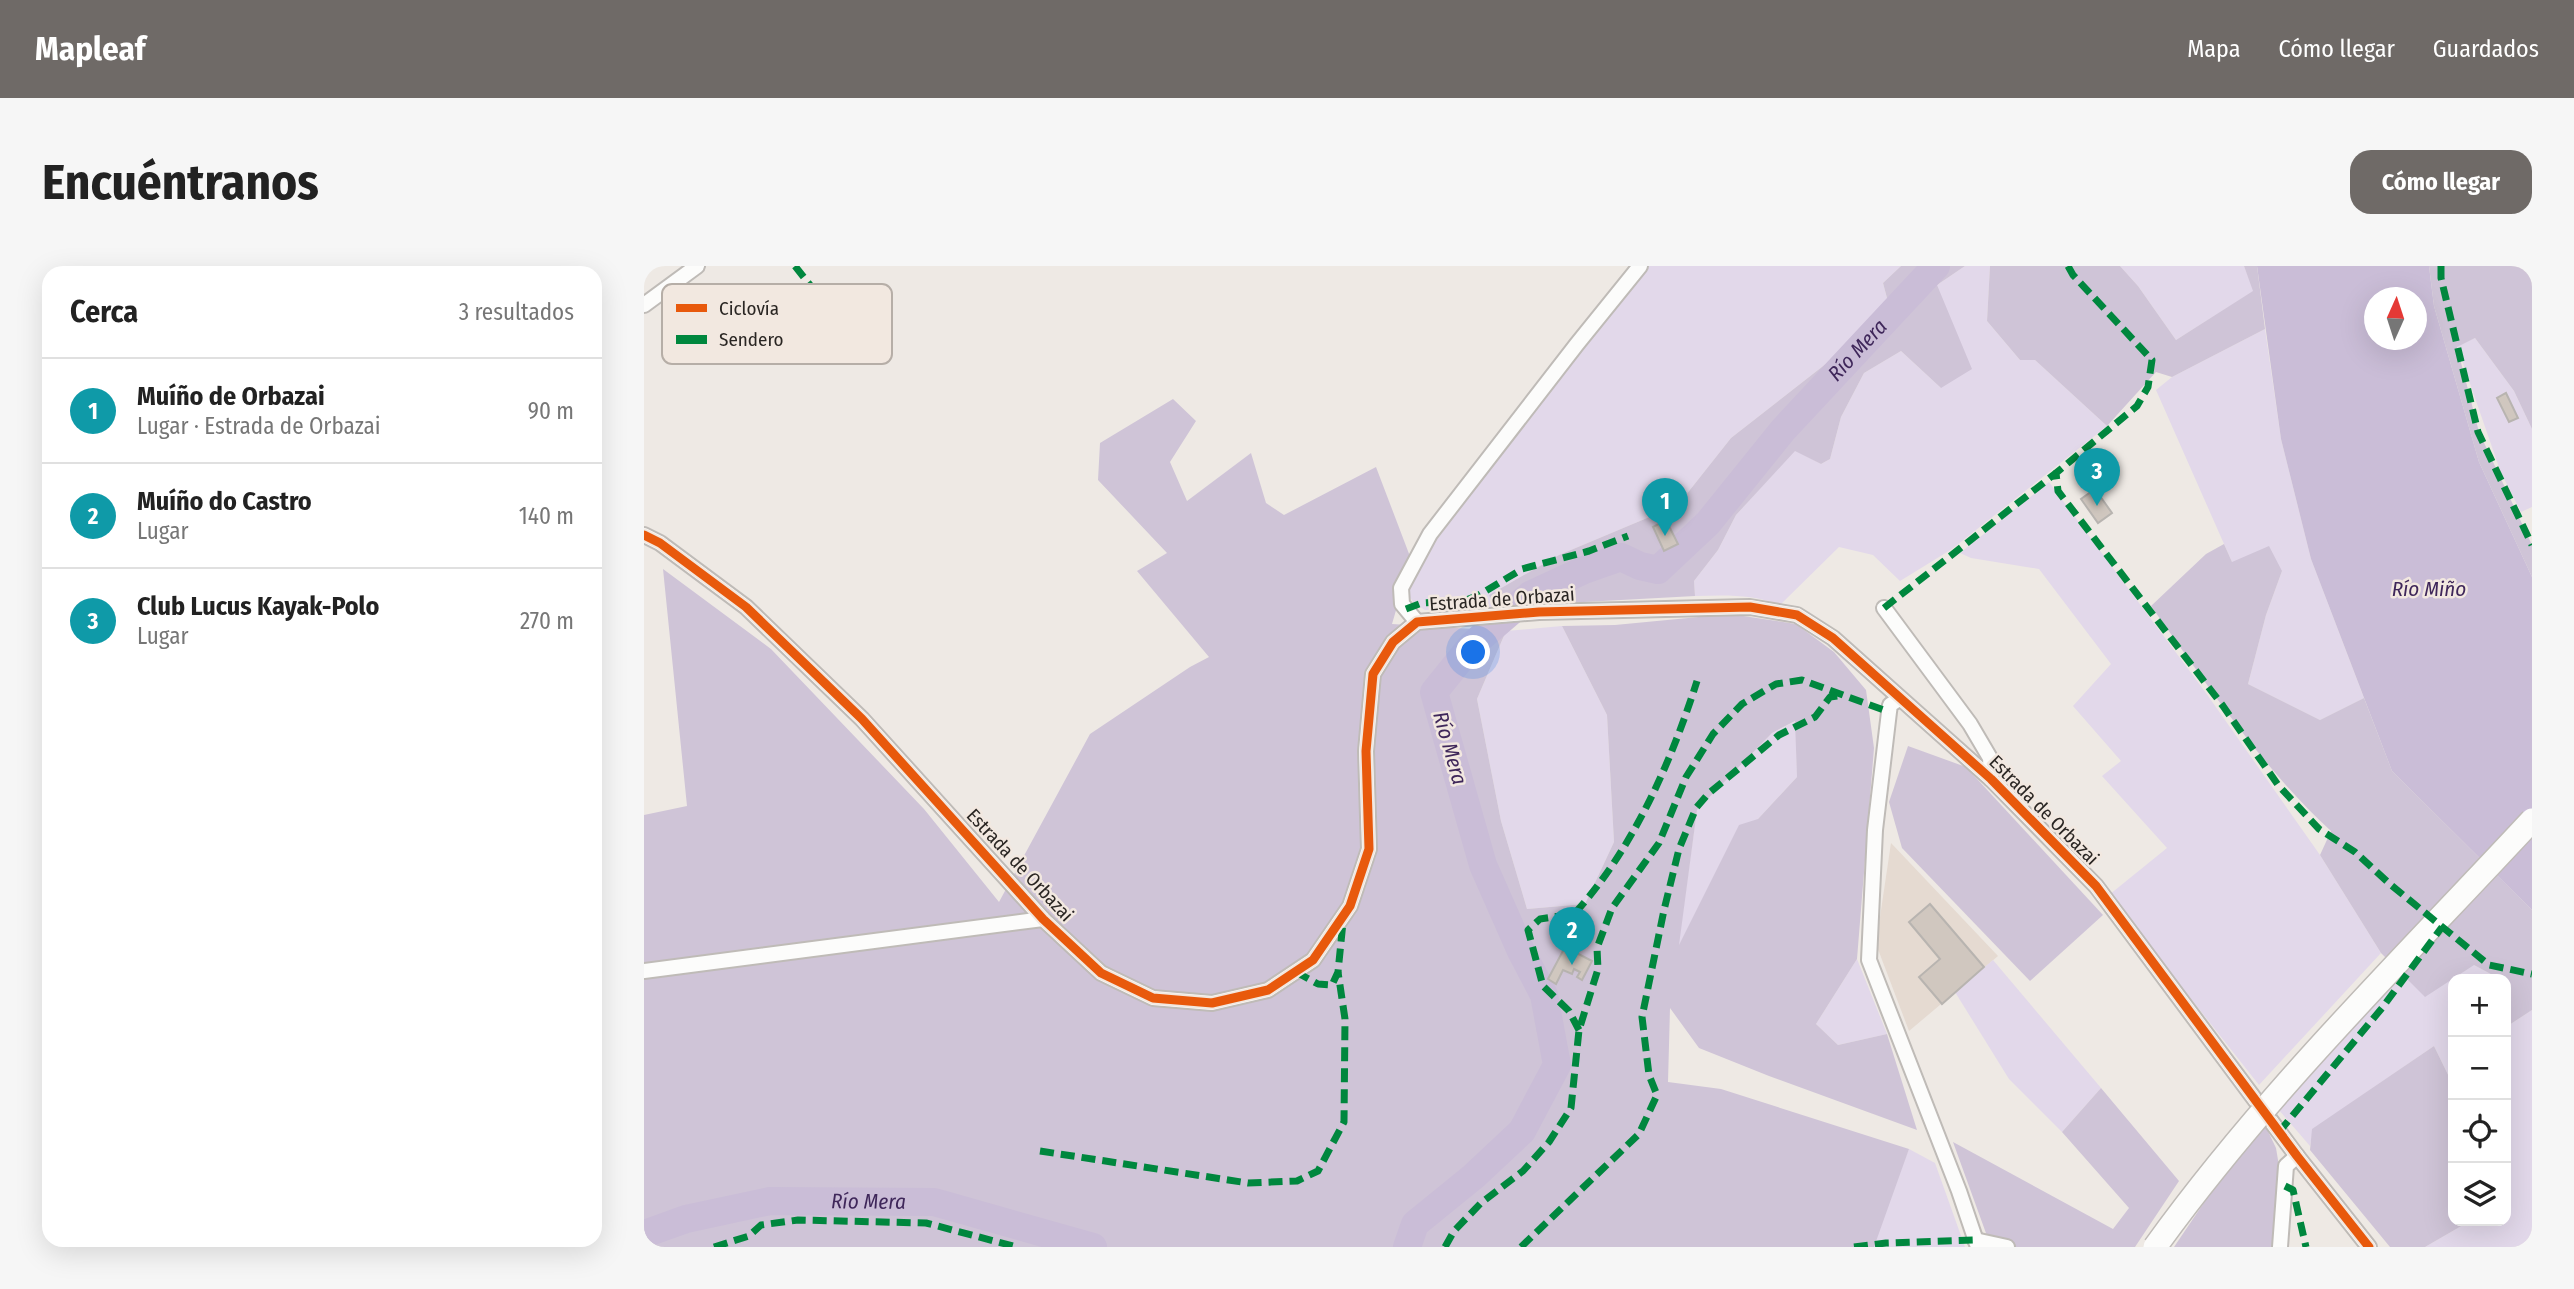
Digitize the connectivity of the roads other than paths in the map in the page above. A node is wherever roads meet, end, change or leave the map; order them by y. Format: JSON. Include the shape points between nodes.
{"nodes":[{"id":1,"x":697,"y":266,"type":"edge"},
{"id":2,"x":1640,"y":266,"type":"edge"},
{"id":3,"x":673,"y":284,"type":"edge"},
{"id":4,"x":662,"y":292,"type":"edge"},
{"id":5,"x":644,"y":305,"type":"edge"},
{"id":6,"x":644,"y":535,"type":"edge"},
{"id":7,"x":1884,"y":608,"type":"dead end"},
{"id":8,"x":1417,"y":622,"type":"junction"},
{"id":9,"x":1899,"y":699,"type":"junction"},
{"id":10,"x":1991,"y":779,"type":"junction"},
{"id":11,"x":2532,"y":820,"type":"edge"},
{"id":12,"x":1043,"y":919,"type":"junction"},
{"id":13,"x":644,"y":971,"type":"edge"},
{"id":14,"x":2297,"y":1156,"type":"junction"},
{"id":15,"x":1977,"y":1243,"type":"edge"},
{"id":16,"x":2007,"y":1247,"type":"edge"},
{"id":17,"x":2155,"y":1247,"type":"edge"},
{"id":18,"x":2280,"y":1247,"type":"edge"},
{"id":19,"x":2369,"y":1247,"type":"edge"}],
"edges":[{"from":1,"to":3,"type":"street"},
{"from":2,"to":8,"type":"street","via":[[1430,534],[1401,589],[1402,604]]},
{"from":4,"to":5,"type":"street"},
{"from":6,"to":12,"type":"street","name":"Estrada de Orbazai","via":[[746,607],[862,719]]},
{"from":7,"to":10,"type":"street","via":[[1970,724],[1990,758]]},
{"from":8,"to":9,"type":"street","name":"Estrada de Orbazai","via":[[1539,612],[1750,607],[1797,615],[1833,638]]},
{"from":8,"to":12,"type":"street","name":"Estrada de Orbazai","via":[[1392,642],[1373,674],[1366,751],[1369,849],[1350,906],[1313,960],[1268,990],[1212,1003],[1153,998],[1101,973]]},
{"from":9,"to":10,"type":"street","name":"Estrada de Orbazai"},
{"from":9,"to":15,"type":"street","via":[[1890,705],[1875,830],[1870,960]]},
{"from":10,"to":14,"type":"street","name":"Estrada de Orbazai","via":[[2096,886]]},
{"from":11,"to":17,"type":"highway","bridge":true,"via":[[2299,1070]]},
{"from":12,"to":13,"type":"street"},
{"from":14,"to":18,"type":"street","via":[[2286,1166]]},
{"from":14,"to":19,"type":"street","name":"Estrada de Orbazai"},
{"from":15,"to":16,"type":"street"}]}
